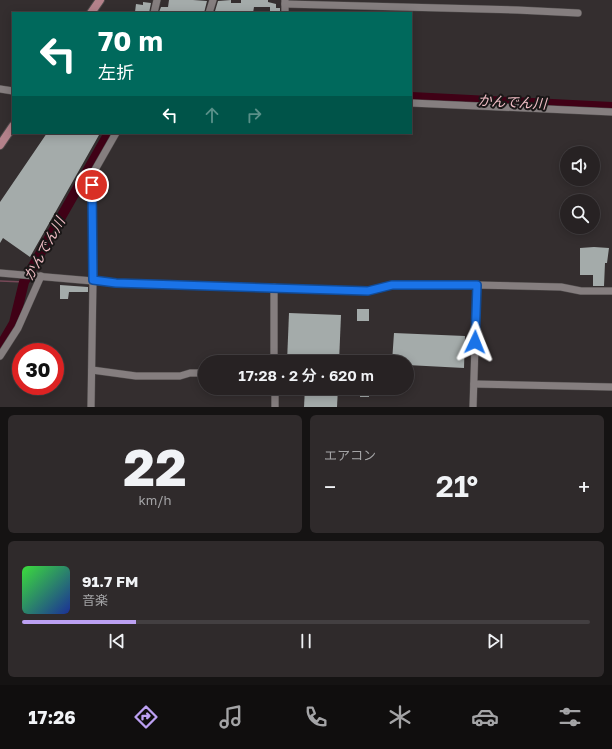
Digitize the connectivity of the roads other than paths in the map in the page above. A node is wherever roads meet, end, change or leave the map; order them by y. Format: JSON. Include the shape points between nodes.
{"nodes":[{"id":1,"x":100,"y":0,"type":"edge"},
{"id":2,"x":157,"y":0,"type":"edge"},
{"id":3,"x":213,"y":0,"type":"edge"},
{"id":4,"x":285,"y":2,"type":"edge"},
{"id":5,"x":92,"y":12,"type":"edge"},
{"id":6,"x":154,"y":12,"type":"edge"},
{"id":7,"x":209,"y":12,"type":"edge"},
{"id":8,"x":578,"y":13,"type":"dead end"},
{"id":9,"x":0,"y":88,"type":"edge"},
{"id":10,"x":12,"y":91,"type":"edge"},
{"id":11,"x":412,"y":103,"type":"edge"},
{"id":12,"x":612,"y":112,"type":"edge"},
{"id":13,"x":12,"y":127,"type":"edge"},
{"id":14,"x":115,"y":134,"type":"edge"},
{"id":15,"x":0,"y":145,"type":"edge"},
{"id":16,"x":0,"y":273,"type":"edge"},
{"id":17,"x":41,"y":276,"type":"junction"},
{"id":18,"x":93,"y":280,"type":"junction"},
{"id":19,"x":477,"y":285,"type":"junction"},
{"id":20,"x":274,"y":287,"type":"junction"},
{"id":21,"x":612,"y":291,"type":"edge"},
{"id":22,"x":274,"y":355,"type":"edge"},
{"id":23,"x":0,"y":356,"type":"edge"},
{"id":24,"x":92,"y":370,"type":"junction"},
{"id":25,"x":198,"y":374,"type":"edge"},
{"id":26,"x":474,"y":384,"type":"junction"},
{"id":27,"x":612,"y":387,"type":"edge"},
{"id":28,"x":275,"y":395,"type":"edge"},
{"id":29,"x":91,"y":407,"type":"edge"},
{"id":30,"x":275,"y":407,"type":"edge"},
{"id":31,"x":473,"y":407,"type":"edge"}],
"edges":[{"from":1,"to":5,"type":"main road"},
{"from":2,"to":6,"type":"street"},
{"from":3,"to":7,"type":"street"},
{"from":4,"to":8,"type":"street"},
{"from":9,"to":10,"type":"street"},
{"from":11,"to":12,"type":"street"},
{"from":13,"to":15,"type":"main road"},
{"from":14,"to":18,"type":"street","via":[[92,175]]},
{"from":16,"to":17,"type":"street"},
{"from":17,"to":18,"type":"street"},
{"from":17,"to":23,"type":"street","via":[[18,328]]},
{"from":18,"to":20,"type":"street","via":[[116,283]]},
{"from":18,"to":24,"type":"street"},
{"from":19,"to":20,"type":"street","via":[[392,285],[368,291]]},
{"from":19,"to":21,"type":"street","via":[[561,287],[581,292]]},
{"from":19,"to":26,"type":"street"},
{"from":20,"to":22,"type":"street"},
{"from":24,"to":25,"type":"street","via":[[136,376]]},
{"from":24,"to":29,"type":"street"},
{"from":26,"to":27,"type":"street"},
{"from":26,"to":31,"type":"street"},
{"from":28,"to":30,"type":"street"}]}
